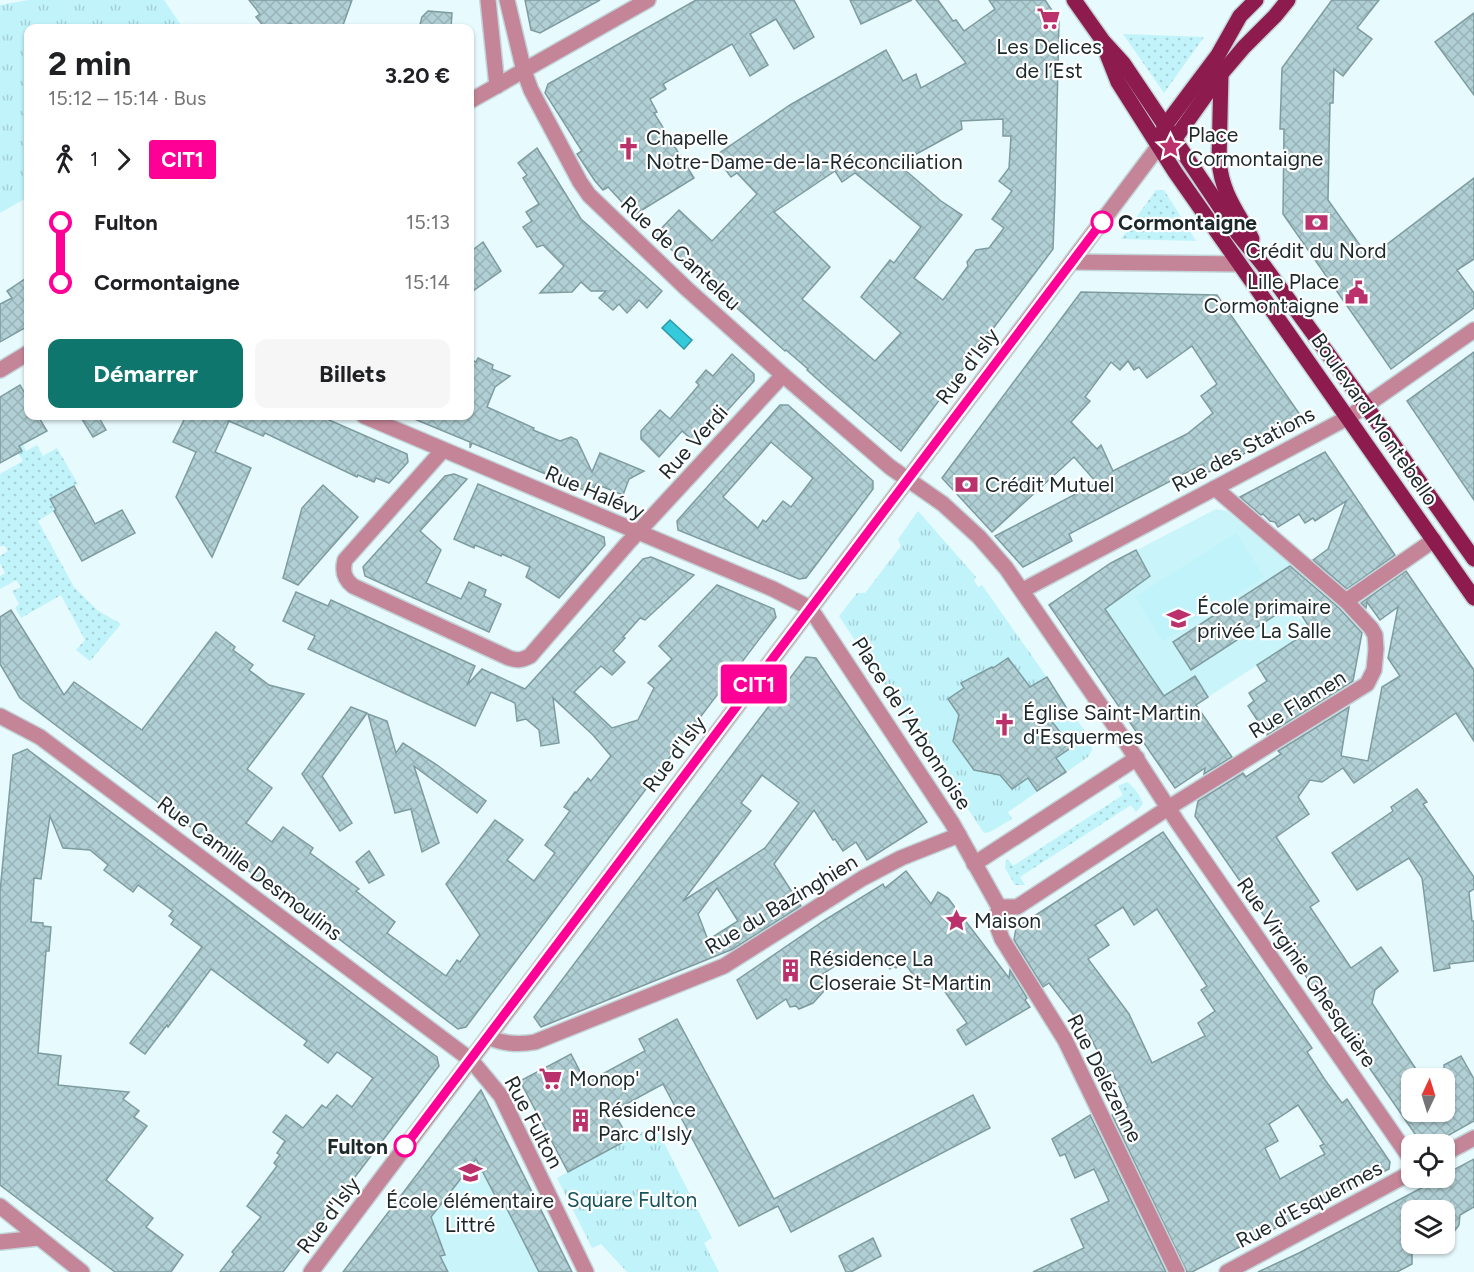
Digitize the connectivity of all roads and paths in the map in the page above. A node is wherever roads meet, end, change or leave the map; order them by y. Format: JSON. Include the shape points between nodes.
{"nodes":[{"id":1,"x":488,"y":0,"type":"edge"},
{"id":2,"x":507,"y":0,"type":"edge"},
{"id":3,"x":648,"y":0,"type":"edge"},
{"id":4,"x":1074,"y":0,"type":"edge"},
{"id":5,"x":1256,"y":0,"type":"edge"},
{"id":6,"x":1288,"y":0,"type":"edge"},
{"id":7,"x":1102,"y":41,"type":"junction"},
{"id":8,"x":524,"y":71,"type":"junction"},
{"id":9,"x":1221,"y":74,"type":"junction"},
{"id":10,"x":497,"y":86,"type":"junction"},
{"id":11,"x":474,"y":99,"type":"edge"},
{"id":12,"x":1164,"y":127,"type":"junction"},
{"id":13,"x":1174,"y":140,"type":"junction"},
{"id":14,"x":1158,"y":147,"type":"junction"},
{"id":15,"x":1072,"y":262,"type":"junction"},
{"id":16,"x":1239,"y":264,"type":"junction"},
{"id":17,"x":1264,"y":266,"type":"junction"},
{"id":18,"x":1474,"y":330,"type":"edge"},
{"id":19,"x":24,"y":356,"type":"edge"},
{"id":20,"x":0,"y":370,"type":"edge"},
{"id":21,"x":783,"y":375,"type":"junction"},
{"id":22,"x":1366,"y":406,"type":"junction"},
{"id":23,"x":1349,"y":417,"type":"junction"},
{"id":24,"x":373,"y":420,"type":"edge"},
{"id":25,"x":443,"y":450,"type":"junction"},
{"id":26,"x":907,"y":480,"type":"junction"},
{"id":27,"x":1215,"y":488,"type":"junction"},
{"id":28,"x":639,"y":533,"type":"junction"},
{"id":29,"x":1434,"y":540,"type":"junction"},
{"id":30,"x":1474,"y":559,"type":"edge"},
{"id":31,"x":1023,"y":590,"type":"junction"},
{"id":32,"x":1474,"y":598,"type":"edge"},
{"id":33,"x":1346,"y":601,"type":"junction"},
{"id":34,"x":810,"y":608,"type":"junction"},
{"id":35,"x":0,"y":716,"type":"edge"},
{"id":36,"x":1137,"y":758,"type":"junction"},
{"id":37,"x":1168,"y":808,"type":"junction"},
{"id":38,"x":959,"y":835,"type":"junction"},
{"id":39,"x":974,"y":864,"type":"junction"},
{"id":40,"x":999,"y":907,"type":"junction"},
{"id":41,"x":488,"y":1037,"type":"junction"},
{"id":42,"x":471,"y":1060,"type":"junction"},
{"id":43,"x":1474,"y":1138,"type":"edge"},
{"id":44,"x":1401,"y":1145,"type":"edge"},
{"id":45,"x":1455,"y":1148,"type":"edge"},
{"id":46,"x":1401,"y":1178,"type":"edge"},
{"id":47,"x":0,"y":1206,"type":"edge"},
{"id":48,"x":38,"y":1238,"type":"junction"},
{"id":49,"x":0,"y":1242,"type":"edge"},
{"id":50,"x":82,"y":1272,"type":"edge"},
{"id":51,"x":311,"y":1272,"type":"edge"},
{"id":52,"x":586,"y":1272,"type":"edge"},
{"id":53,"x":1177,"y":1272,"type":"edge"},
{"id":54,"x":1227,"y":1272,"type":"edge"}],
"edges":[{"from":1,"to":10,"type":"street"},
{"from":2,"to":8,"type":"street","name":"Rue de Canteleu"},
{"from":3,"to":8,"type":"street"},
{"from":4,"to":7,"type":"main road"},
{"from":5,"to":12,"type":"main road","via":[[1240,16],[1218,55]]},
{"from":6,"to":9,"type":"main road"},
{"from":7,"to":12,"type":"main road","name":"Boulevard Montebello","via":[[1123,63]]},
{"from":7,"to":14,"type":"main road","name":"Boulevard Montebello","via":[[1118,82]]},
{"from":8,"to":10,"type":"street"},
{"from":8,"to":21,"type":"street","name":"Rue de Canteleu","via":[[537,104],[593,200]]},
{"from":9,"to":13,"type":"main road"},
{"from":9,"to":17,"type":"main road","via":[[1222,186]]},
{"from":10,"to":11,"type":"street"},
{"from":12,"to":13,"type":"main road","name":"Boulevard Montebello"},
{"from":12,"to":14,"type":"main road"},
{"from":13,"to":14,"type":"main road"},
{"from":13,"to":17,"type":"main road","name":"Boulevard Montebello"},
{"from":14,"to":15,"type":"street","name":"Rue d'Isly"},
{"from":14,"to":16,"type":"main road","name":"Boulevard Montebello"},
{"from":15,"to":16,"type":"street"},
{"from":15,"to":26,"type":"street","name":"Rue d'Isly"},
{"from":16,"to":23,"type":"main road","name":"Boulevard Montebello"},
{"from":17,"to":22,"type":"main road","name":"Boulevard Montebello"},
{"from":18,"to":22,"type":"street","name":"Rue des Stations"},
{"from":19,"to":20,"type":"street"},
{"from":21,"to":26,"type":"street","name":"Rue de Canteleu"},
{"from":21,"to":28,"type":"street","name":"Rue Verdi"},
{"from":22,"to":23,"type":"street","name":"Rue des Stations"},
{"from":22,"to":30,"type":"main road","name":"Boulevard Montebello"},
{"from":23,"to":27,"type":"street","name":"Rue des Stations"},
{"from":23,"to":29,"type":"main road","name":"Boulevard Montebello"},
{"from":24,"to":25,"type":"street","name":"Rue Halévy"},
{"from":25,"to":28,"type":"street","name":"Rue Halévy"},
{"from":25,"to":28,"type":"street","name":"Rue Verdi","via":[[345,560],[344,575],[353,586],[509,658],[517,661],[530,656]]},
{"from":26,"to":31,"type":"street","via":[[943,504],[979,537]]},
{"from":26,"to":34,"type":"street","name":"Rue d'Isly"},
{"from":27,"to":31,"type":"street","name":"Rue des Stations"},
{"from":27,"to":33,"type":"street","name":"Rue Flamen"},
{"from":28,"to":34,"type":"street","name":"Rue Halévy"},
{"from":29,"to":32,"type":"main road","name":"Boulevard Montebello"},
{"from":29,"to":33,"type":"street"},
{"from":31,"to":36,"type":"street","name":"Rue Virginie Ghesquière"},
{"from":33,"to":37,"type":"street","name":"Rue Flamen","via":[[1375,635],[1374,670],[1367,684]]},
{"from":34,"to":38,"type":"street","name":"Place de l'Arbonnoise"},
{"from":34,"to":41,"type":"street","name":"Rue d'Isly"},
{"from":35,"to":42,"type":"street","name":"Rue Camille Desmoulins","via":[[40,737]]},
{"from":36,"to":37,"type":"street","name":"Rue Virginie Ghesquière"},
{"from":36,"to":39,"type":"street"},
{"from":37,"to":40,"type":"street","name":"Rue Flamen","via":[[1017,907]]},
{"from":37,"to":44,"type":"street","name":"Rue Virginie Ghesquière"},
{"from":38,"to":39,"type":"street","name":"Place de l'Arbonnoise"},
{"from":38,"to":41,"type":"street","name":"Rue du Bazinghien","via":[[887,865],[736,960],[704,975],[535,1042],[515,1044]]},
{"from":39,"to":40,"type":"street","name":"Place de l'Arbonnoise"},
{"from":40,"to":53,"type":"street","name":"Rue Delézenne","via":[[996,923],[1002,939],[1065,1041]]},
{"from":41,"to":42,"type":"street","name":"Rue d'Isly"},
{"from":42,"to":51,"type":"street","name":"Rue d'Isly"},
{"from":42,"to":52,"type":"street","name":"Rue Fulton","via":[[501,1096]]},
{"from":43,"to":45,"type":"street"},
{"from":46,"to":54,"type":"street","name":"Rue d'Esquermes"},
{"from":47,"to":48,"type":"street"},
{"from":48,"to":49,"type":"street"},
{"from":48,"to":50,"type":"street"}]}
